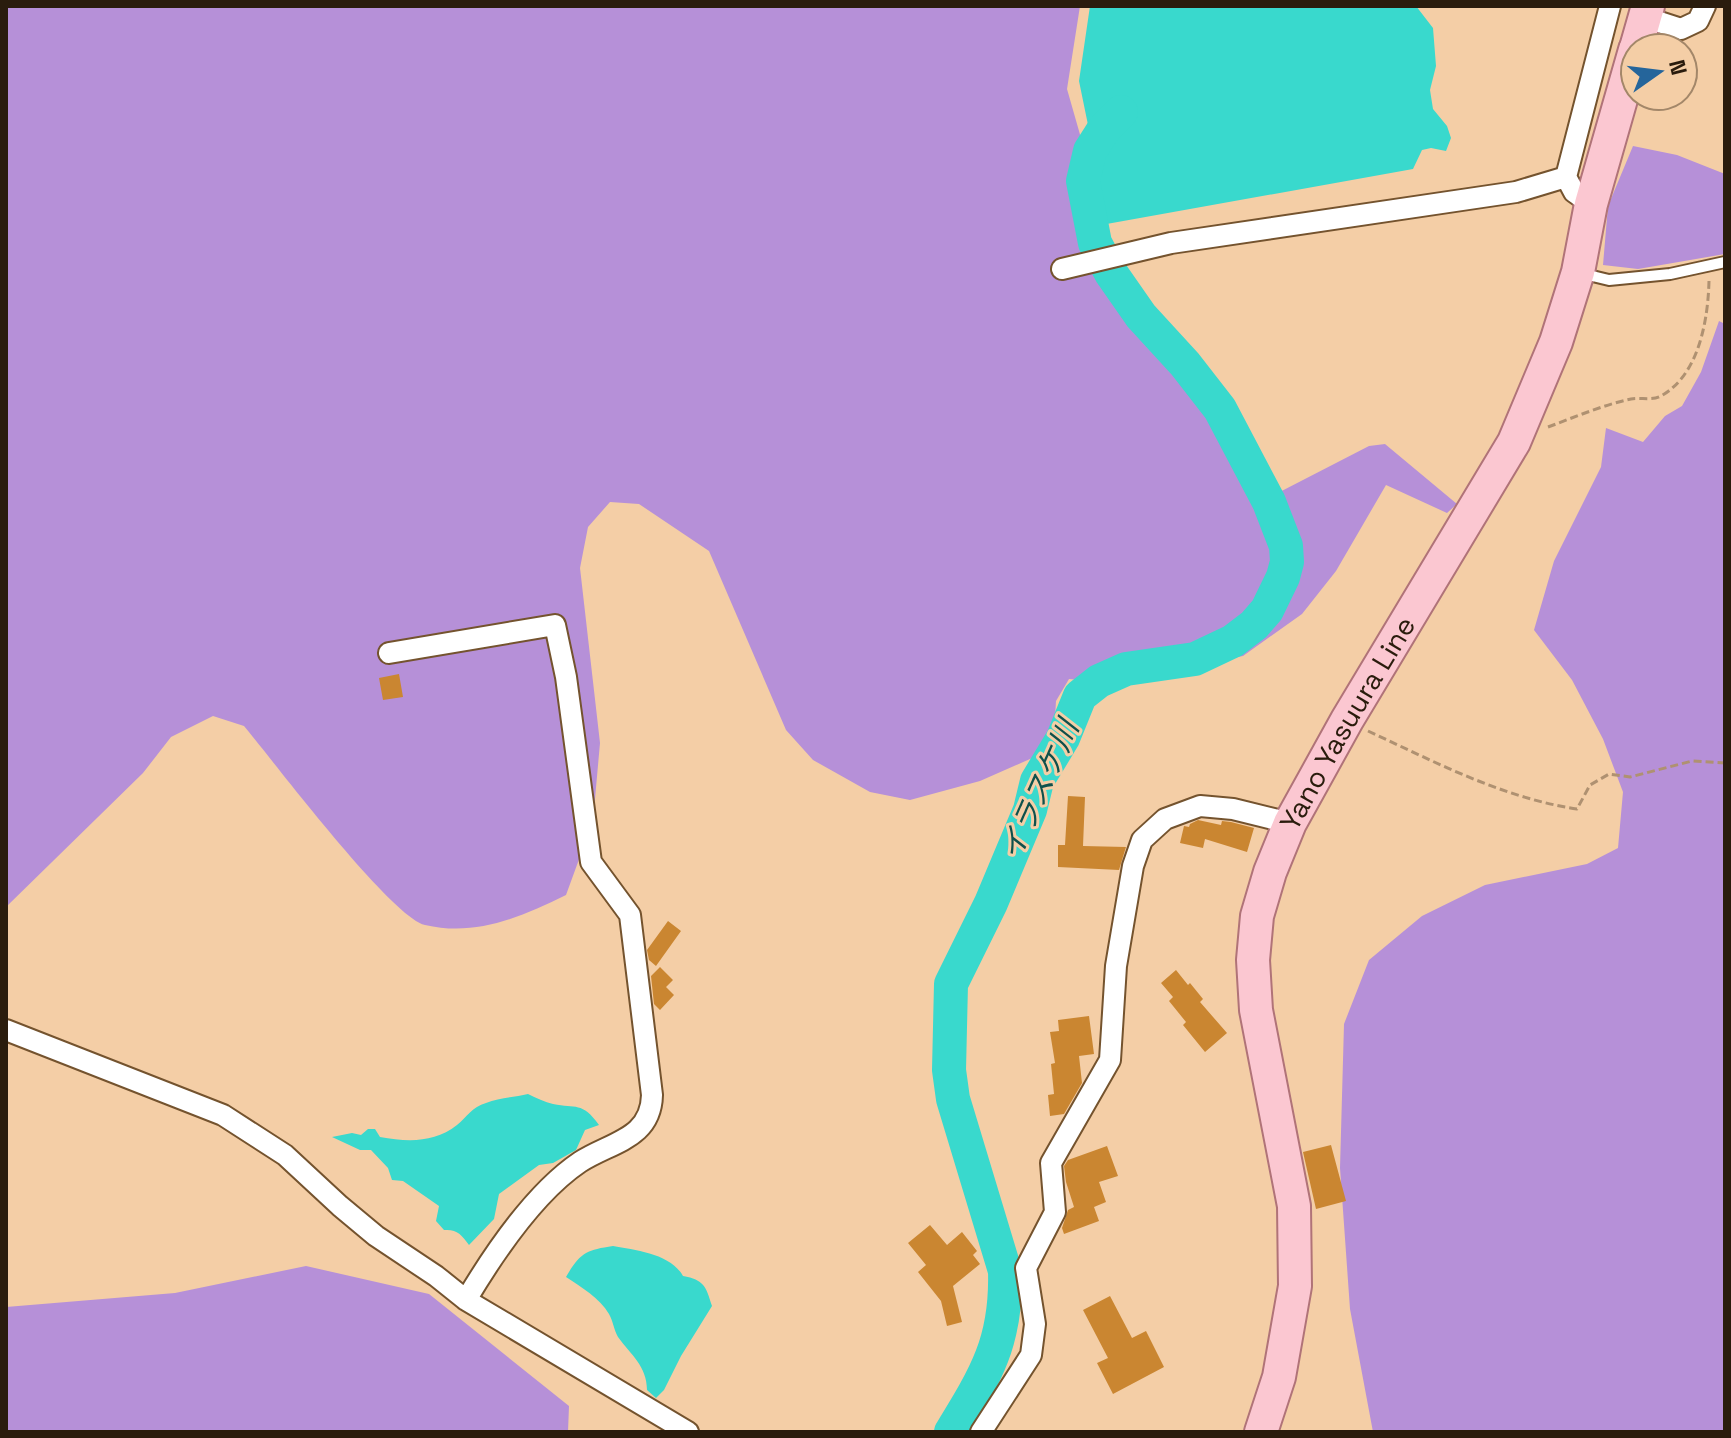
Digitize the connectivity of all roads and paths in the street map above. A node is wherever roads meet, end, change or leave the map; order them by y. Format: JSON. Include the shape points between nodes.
{"nodes":[{"id":1,"x":1610,"y":6,"type":"edge"},
{"id":2,"x":1705,"y":6,"type":"edge"},
{"id":3,"x":1646,"y":12,"type":"edge"},
{"id":4,"x":1640,"y":32,"type":"edge"},
{"id":5,"x":1619,"y":105,"type":"edge"},
{"id":6,"x":1566,"y":177,"type":"junction"},
{"id":7,"x":1591,"y":204,"type":"junction"},
{"id":8,"x":1725,"y":262,"type":"edge"},
{"id":9,"x":1710,"y":265,"type":"junction"},
{"id":10,"x":1062,"y":269,"type":"dead end"},
{"id":11,"x":1578,"y":272,"type":"junction"},
{"id":12,"x":1514,"y":442,"type":"junction"},
{"id":13,"x":389,"y":653,"type":"dead end"},
{"id":14,"x":1347,"y":720,"type":"junction"},
{"id":15,"x":1725,"y":763,"type":"edge"},
{"id":16,"x":1290,"y":823,"type":"junction"},
{"id":17,"x":6,"y":1030,"type":"edge"},
{"id":18,"x":466,"y":1300,"type":"junction"},
{"id":19,"x":688,"y":1432,"type":"edge"},
{"id":20,"x":981,"y":1432,"type":"edge"},
{"id":21,"x":1261,"y":1432,"type":"edge"}],
"edges":[{"from":1,"to":6,"type":"street"},
{"from":2,"to":3,"type":"street","via":[[1698,21],[1681,29]]},
{"from":3,"to":4,"type":"main road","name":"Yano Yasuura Line"},
{"from":5,"to":7,"type":"main road","name":"Yano Yasuura Line"},
{"from":6,"to":7,"type":"street","via":[[1574,192]]},
{"from":6,"to":10,"type":"street","via":[[1516,192],[1171,243]]},
{"from":7,"to":11,"type":"main road","name":"Yano Yasuura Line"},
{"from":8,"to":9,"type":"lane"},
{"from":9,"to":11,"type":"lane","via":[[1609,280]]},
{"from":9,"to":12,"type":"path","via":[[1702,334],[1690,366],[1674,386],[1658,398],[1631,399]]},
{"from":11,"to":12,"type":"main road","name":"Yano Yasuura Line","via":[[1556,342]]},
{"from":12,"to":14,"type":"main road","name":"Yano Yasuura Line"},
{"from":13,"to":18,"type":"street","via":[[555,625],[591,862],[630,915],[652,1095],[651,1111],[639,1128],[580,1162],[550,1188],[496,1249]]},
{"from":14,"to":15,"type":"path","via":[[1445,767],[1577,809],[1590,785],[1609,774],[1630,777],[1692,761]]},
{"from":14,"to":16,"type":"main road","name":"Yano Yasuura Line"},
{"from":16,"to":20,"type":"street","via":[[1200,806],[1165,819],[1142,840],[1116,966],[1110,1060],[1051,1163],[1055,1212],[1026,1268],[1035,1324],[1031,1355]]},
{"from":16,"to":21,"type":"main road","name":"Yano Yasuura Line","via":[[1257,916],[1253,960],[1256,1010],[1294,1206],[1295,1286],[1279,1377]]},
{"from":17,"to":18,"type":"street","via":[[223,1115],[285,1155],[376,1236]]},
{"from":18,"to":19,"type":"street"}]}
